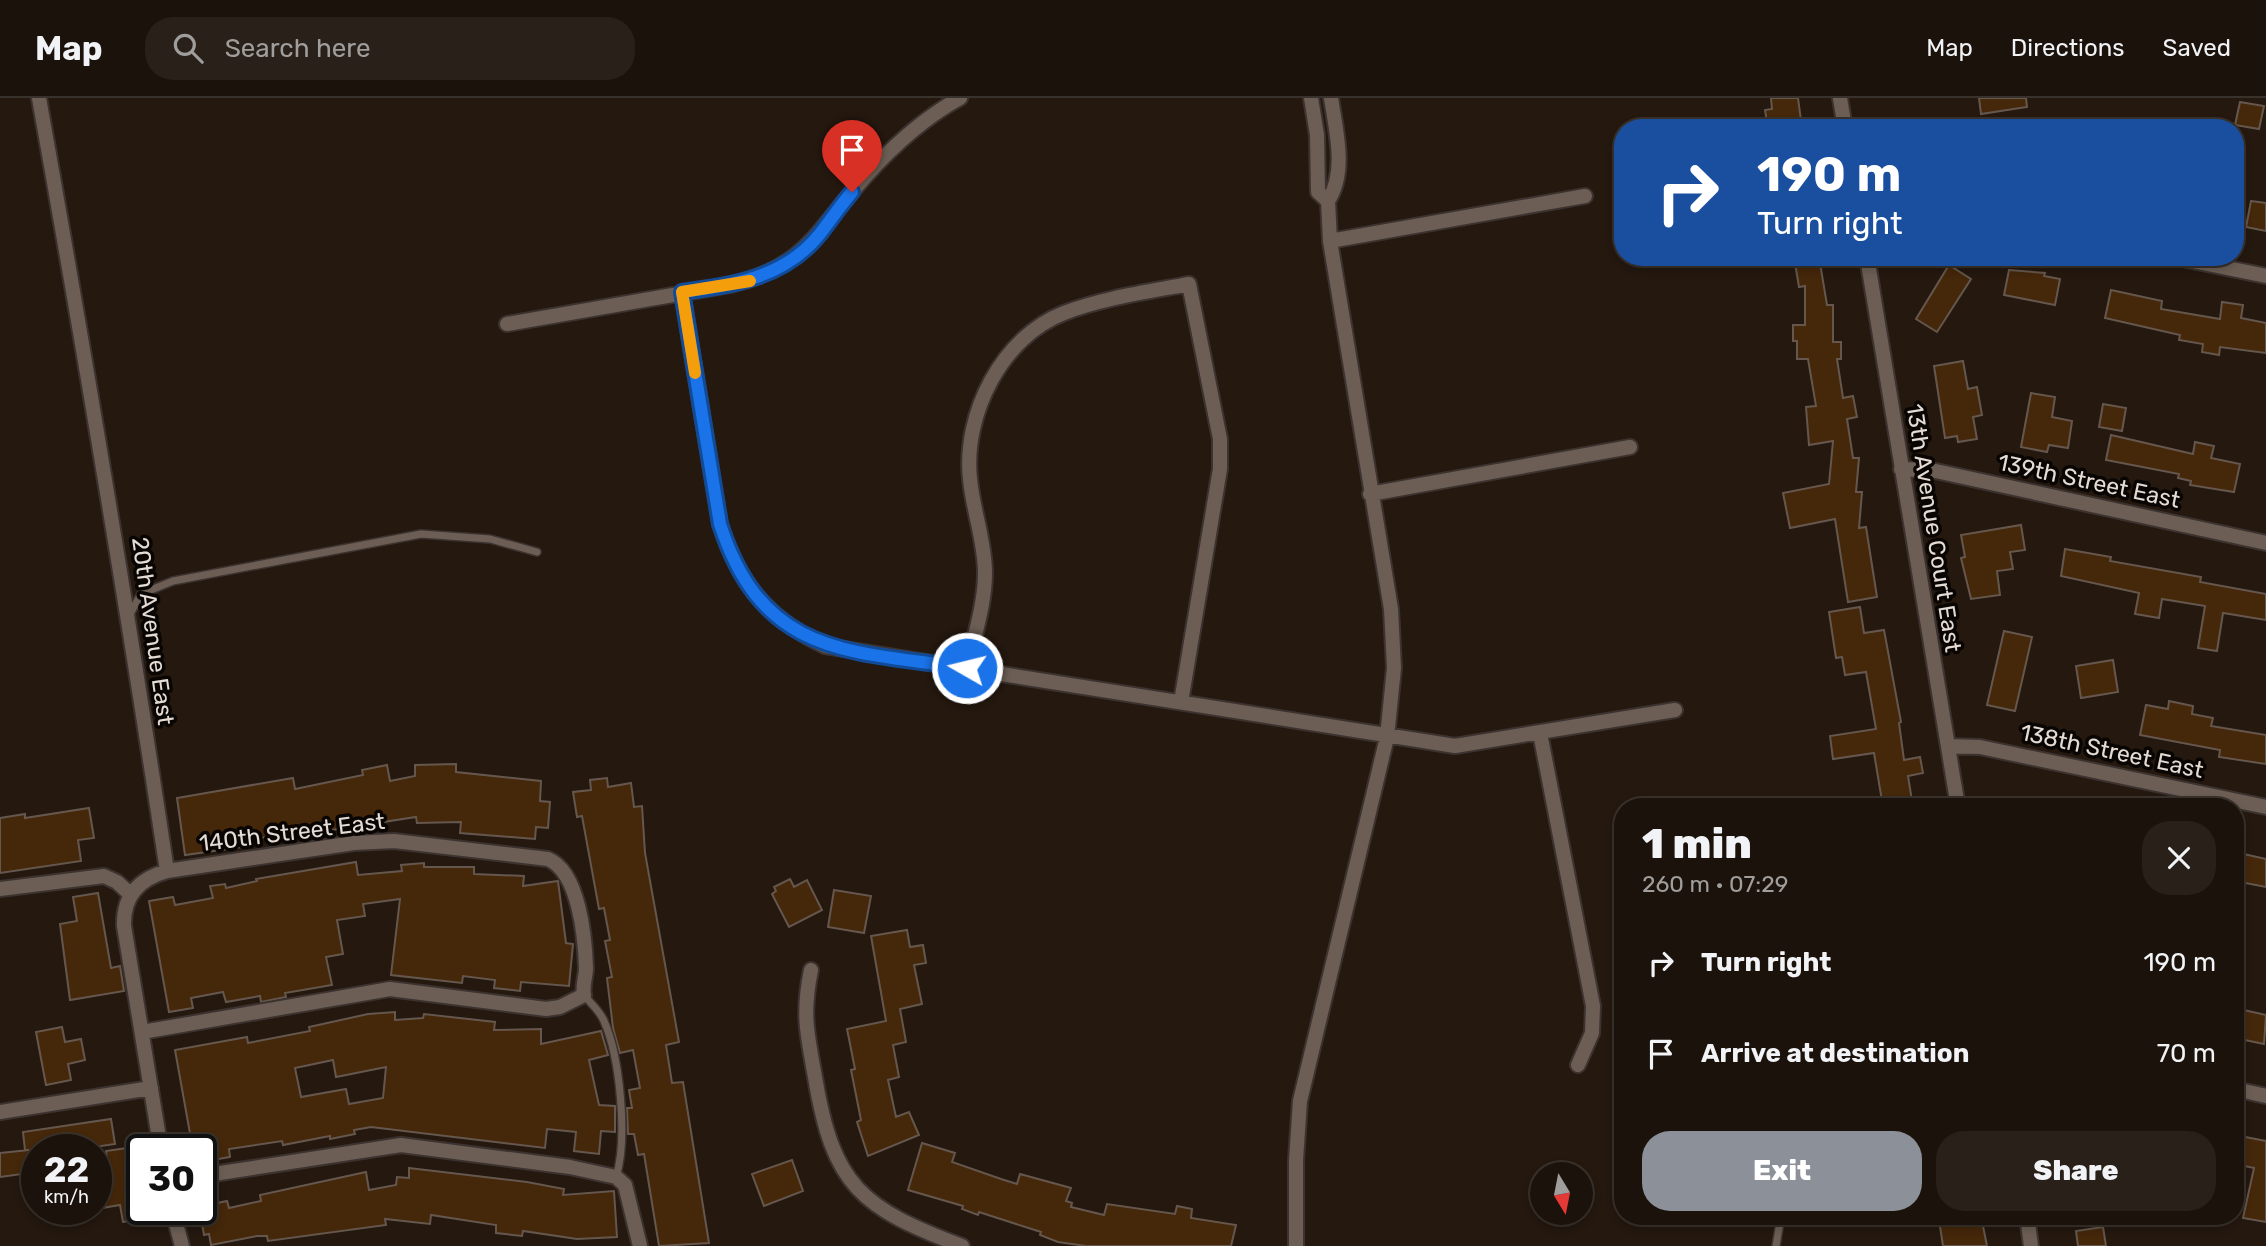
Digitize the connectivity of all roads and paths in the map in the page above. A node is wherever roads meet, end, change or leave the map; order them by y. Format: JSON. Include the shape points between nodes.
{"nodes":[{"id":1,"x":39,"y":98,"type":"edge"},
{"id":2,"x":960,"y":98,"type":"edge"},
{"id":3,"x":1311,"y":98,"type":"edge"},
{"id":4,"x":1331,"y":98,"type":"edge"},
{"id":5,"x":1840,"y":98,"type":"edge"},
{"id":6,"x":1844,"y":119,"type":"edge"},
{"id":7,"x":1585,"y":196,"type":"dead end"},
{"id":8,"x":1328,"y":201,"type":"junction"},
{"id":9,"x":1330,"y":241,"type":"junction"},
{"id":10,"x":1868,"y":266,"type":"edge"},
{"id":11,"x":2217,"y":266,"type":"edge"},
{"id":12,"x":2266,"y":276,"type":"edge"},
{"id":13,"x":682,"y":292,"type":"junction"},
{"id":14,"x":507,"y":324,"type":"dead end"},
{"id":15,"x":1630,"y":447,"type":"dead end"},
{"id":16,"x":1901,"y":469,"type":"junction"},
{"id":17,"x":1370,"y":494,"type":"junction"},
{"id":18,"x":2266,"y":542,"type":"edge"},
{"id":19,"x":537,"y":552,"type":"dead end"},
{"id":20,"x":127,"y":620,"type":"junction"},
{"id":21,"x":967,"y":668,"type":"junction"},
{"id":22,"x":1181,"y":702,"type":"junction"},
{"id":23,"x":1675,"y":710,"type":"dead end"},
{"id":24,"x":1540,"y":733,"type":"junction"},
{"id":25,"x":1387,"y":737,"type":"junction"},
{"id":26,"x":1948,"y":746,"type":"junction"},
{"id":27,"x":1957,"y":798,"type":"edge"},
{"id":28,"x":2223,"y":798,"type":"edge"},
{"id":29,"x":2244,"y":802,"type":"edge"},
{"id":30,"x":2266,"y":807,"type":"edge"},
{"id":31,"x":167,"y":871,"type":"junction"},
{"id":32,"x":0,"y":889,"type":"edge"},
{"id":33,"x":130,"y":894,"type":"junction"},
{"id":34,"x":811,"y":970,"type":"dead end"},
{"id":35,"x":584,"y":995,"type":"junction"},
{"id":36,"x":142,"y":1032,"type":"junction"},
{"id":37,"x":1578,"y":1065,"type":"dead end"},
{"id":38,"x":151,"y":1088,"type":"junction"},
{"id":39,"x":2244,"y":1091,"type":"edge"},
{"id":40,"x":2266,"y":1096,"type":"edge"},
{"id":41,"x":0,"y":1112,"type":"edge"},
{"id":42,"x":158,"y":1134,"type":"edge"},
{"id":43,"x":217,"y":1174,"type":"edge"},
{"id":44,"x":618,"y":1180,"type":"junction"},
{"id":45,"x":176,"y":1225,"type":"edge"},
{"id":46,"x":1780,"y":1225,"type":"edge"},
{"id":47,"x":2028,"y":1225,"type":"edge"},
{"id":48,"x":182,"y":1246,"type":"edge"},
{"id":49,"x":640,"y":1246,"type":"edge"},
{"id":50,"x":962,"y":1246,"type":"edge"},
{"id":51,"x":1296,"y":1246,"type":"edge"},
{"id":52,"x":1776,"y":1246,"type":"edge"},
{"id":53,"x":2031,"y":1246,"type":"edge"}],
"edges":[{"from":1,"to":20,"type":"street","name":"20th Avenue East","via":[[108,486]]},
{"from":2,"to":13,"type":"street","via":[[894,148],[800,254],[757,279]]},
{"from":3,"to":8,"type":"street","via":[[1318,192]]},
{"from":4,"to":8,"type":"street","via":[[1339,150],[1335,190]]},
{"from":5,"to":6,"type":"street"},
{"from":7,"to":9,"type":"street"},
{"from":8,"to":9,"type":"street"},
{"from":9,"to":17,"type":"street"},
{"from":10,"to":16,"type":"street","name":"13th Avenue Court East"},
{"from":11,"to":12,"type":"street"},
{"from":13,"to":14,"type":"street"},
{"from":13,"to":21,"type":"street","via":[[720,524],[742,578],[780,618],[825,646]]},
{"from":15,"to":17,"type":"street"},
{"from":16,"to":18,"type":"street","name":"139th Street East","via":[[1931,470]]},
{"from":16,"to":26,"type":"street","name":"13th Avenue Court East"},
{"from":17,"to":25,"type":"street","via":[[1394,634]]},
{"from":19,"to":20,"type":"lane","via":[[490,539],[421,534],[173,581],[141,594]]},
{"from":20,"to":31,"type":"street","name":"20th Avenue East"},
{"from":21,"to":22,"type":"street"},
{"from":21,"to":22,"type":"street","via":[[986,577],[969,453],[988,385],[1020,341],[1061,314],[1189,284],[1220,439],[1220,469]]},
{"from":22,"to":25,"type":"street"},
{"from":23,"to":24,"type":"street"},
{"from":24,"to":25,"type":"street","via":[[1455,746]]},
{"from":24,"to":37,"type":"street","via":[[1593,1006],[1592,1033]]},
{"from":25,"to":51,"type":"street","via":[[1300,1101]]},
{"from":26,"to":27,"type":"street","name":"13th Avenue Court East"},
{"from":26,"to":28,"type":"street","name":"138th Street East","via":[[1980,747]]},
{"from":29,"to":30,"type":"street","name":"138th Street East"},
{"from":31,"to":33,"type":"street","via":[[143,881]]},
{"from":31,"to":35,"type":"street","name":"140th Street East","via":[[394,841],[548,859],[564,870],[574,889],[586,970]]},
{"from":32,"to":33,"type":"street","via":[[93,876],[112,879]]},
{"from":33,"to":36,"type":"street","via":[[124,926]]},
{"from":34,"to":50,"type":"street","via":[[804,1014],[821,1115],[836,1158],[868,1200],[887,1214]]},
{"from":35,"to":36,"type":"street","via":[[546,1009],[390,989]]},
{"from":35,"to":44,"type":"lane","via":[[604,1020],[614,1055],[621,1122]]},
{"from":36,"to":38,"type":"street"},
{"from":38,"to":41,"type":"street"},
{"from":38,"to":42,"type":"street"},
{"from":39,"to":40,"type":"street"},
{"from":43,"to":44,"type":"street","via":[[401,1145],[557,1165]]},
{"from":44,"to":49,"type":"street","via":[[629,1191]]},
{"from":45,"to":48,"type":"street"},
{"from":46,"to":52,"type":"lane"},
{"from":47,"to":53,"type":"street"}]}
